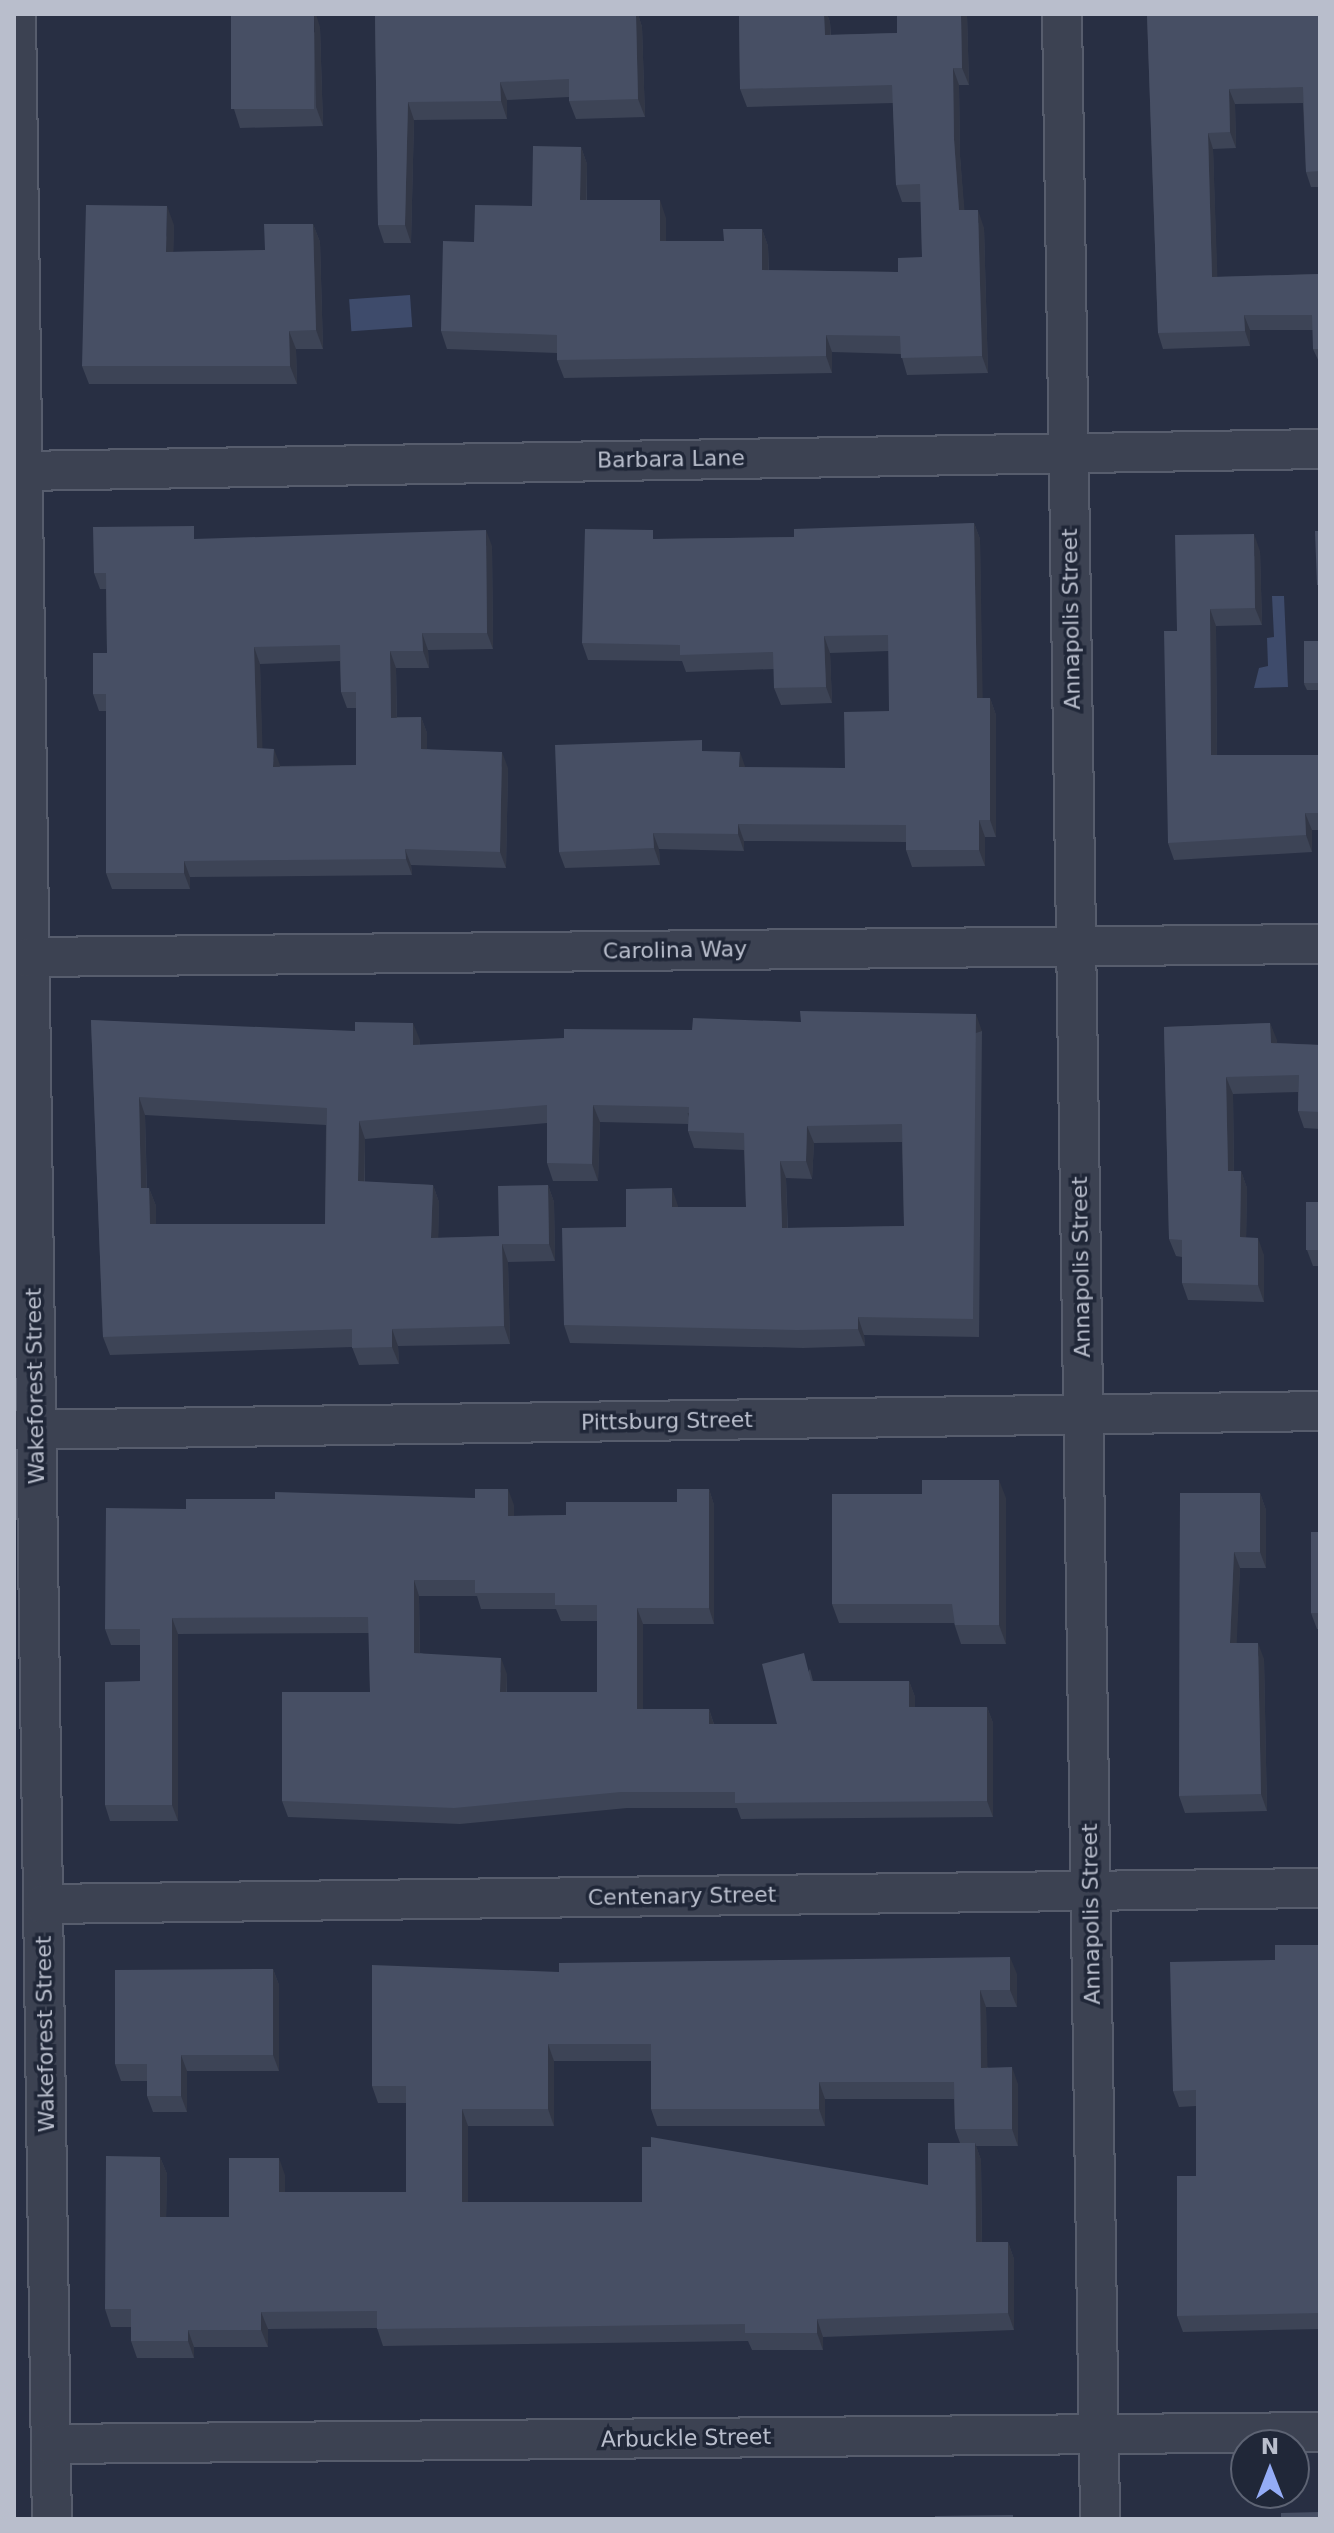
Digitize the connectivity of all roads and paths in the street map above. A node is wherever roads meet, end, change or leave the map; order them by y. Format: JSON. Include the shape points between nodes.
{"nodes":[{"id":1,"x":16,"y":14,"type":"edge"},
{"id":2,"x":1062,"y":14,"type":"edge"},
{"id":3,"x":17,"y":242,"type":"edge"},
{"id":4,"x":1320,"y":449,"type":"edge"},
{"id":5,"x":1069,"y":452,"type":"junction"},
{"id":6,"x":22,"y":471,"type":"junction"},
{"id":7,"x":1320,"y":944,"type":"edge"},
{"id":8,"x":1076,"y":945,"type":"junction"},
{"id":9,"x":29,"y":957,"type":"junction"},
{"id":10,"x":1320,"y":1411,"type":"edge"},
{"id":11,"x":1083,"y":1415,"type":"junction"},
{"id":12,"x":25,"y":1430,"type":"edge"},
{"id":13,"x":1320,"y":1888,"type":"edge"},
{"id":14,"x":1090,"y":1890,"type":"junction"},
{"id":15,"x":43,"y":1904,"type":"junction"},
{"id":16,"x":1320,"y":2432,"type":"edge"},
{"id":17,"x":1098,"y":2434,"type":"junction"},
{"id":18,"x":51,"y":2444,"type":"junction"},
{"id":19,"x":52,"y":2519,"type":"edge"},
{"id":20,"x":1100,"y":2519,"type":"edge"}],
"edges":[{"from":1,"to":3,"type":"street","name":"Wakeforest Street"},
{"from":2,"to":5,"type":"street","name":"Annapolis Street"},
{"from":3,"to":6,"type":"street","name":"Wakeforest Street"},
{"from":4,"to":5,"type":"street","name":"Barbara Lane"},
{"from":5,"to":6,"type":"street","name":"Barbara Lane"},
{"from":5,"to":8,"type":"street","name":"Annapolis Street"},
{"from":6,"to":9,"type":"street","name":"Wakeforest Street"},
{"from":7,"to":8,"type":"street","name":"Carolina Way"},
{"from":8,"to":9,"type":"street","name":"Carolina Way"},
{"from":8,"to":11,"type":"street","name":"Annapolis Street"},
{"from":9,"to":12,"type":"street","name":"Wakeforest Street"},
{"from":10,"to":11,"type":"street","name":"Pittsburg Street"},
{"from":11,"to":12,"type":"street","name":"Pittsburg Street"},
{"from":11,"to":14,"type":"street","name":"Annapolis Street"},
{"from":12,"to":15,"type":"street","name":"Wakeforest Street"},
{"from":13,"to":14,"type":"street","name":"Centenary Street"},
{"from":14,"to":15,"type":"street","name":"Centenary Street"},
{"from":14,"to":17,"type":"street","name":"Annapolis Street"},
{"from":15,"to":18,"type":"street","name":"Wakeforest Street"},
{"from":16,"to":17,"type":"street","name":"Arbuckle Street"},
{"from":17,"to":18,"type":"street","name":"Arbuckle Street"},
{"from":17,"to":20,"type":"street","name":"Annapolis Street"},
{"from":18,"to":19,"type":"street","name":"Wakeforest Street"}]}
